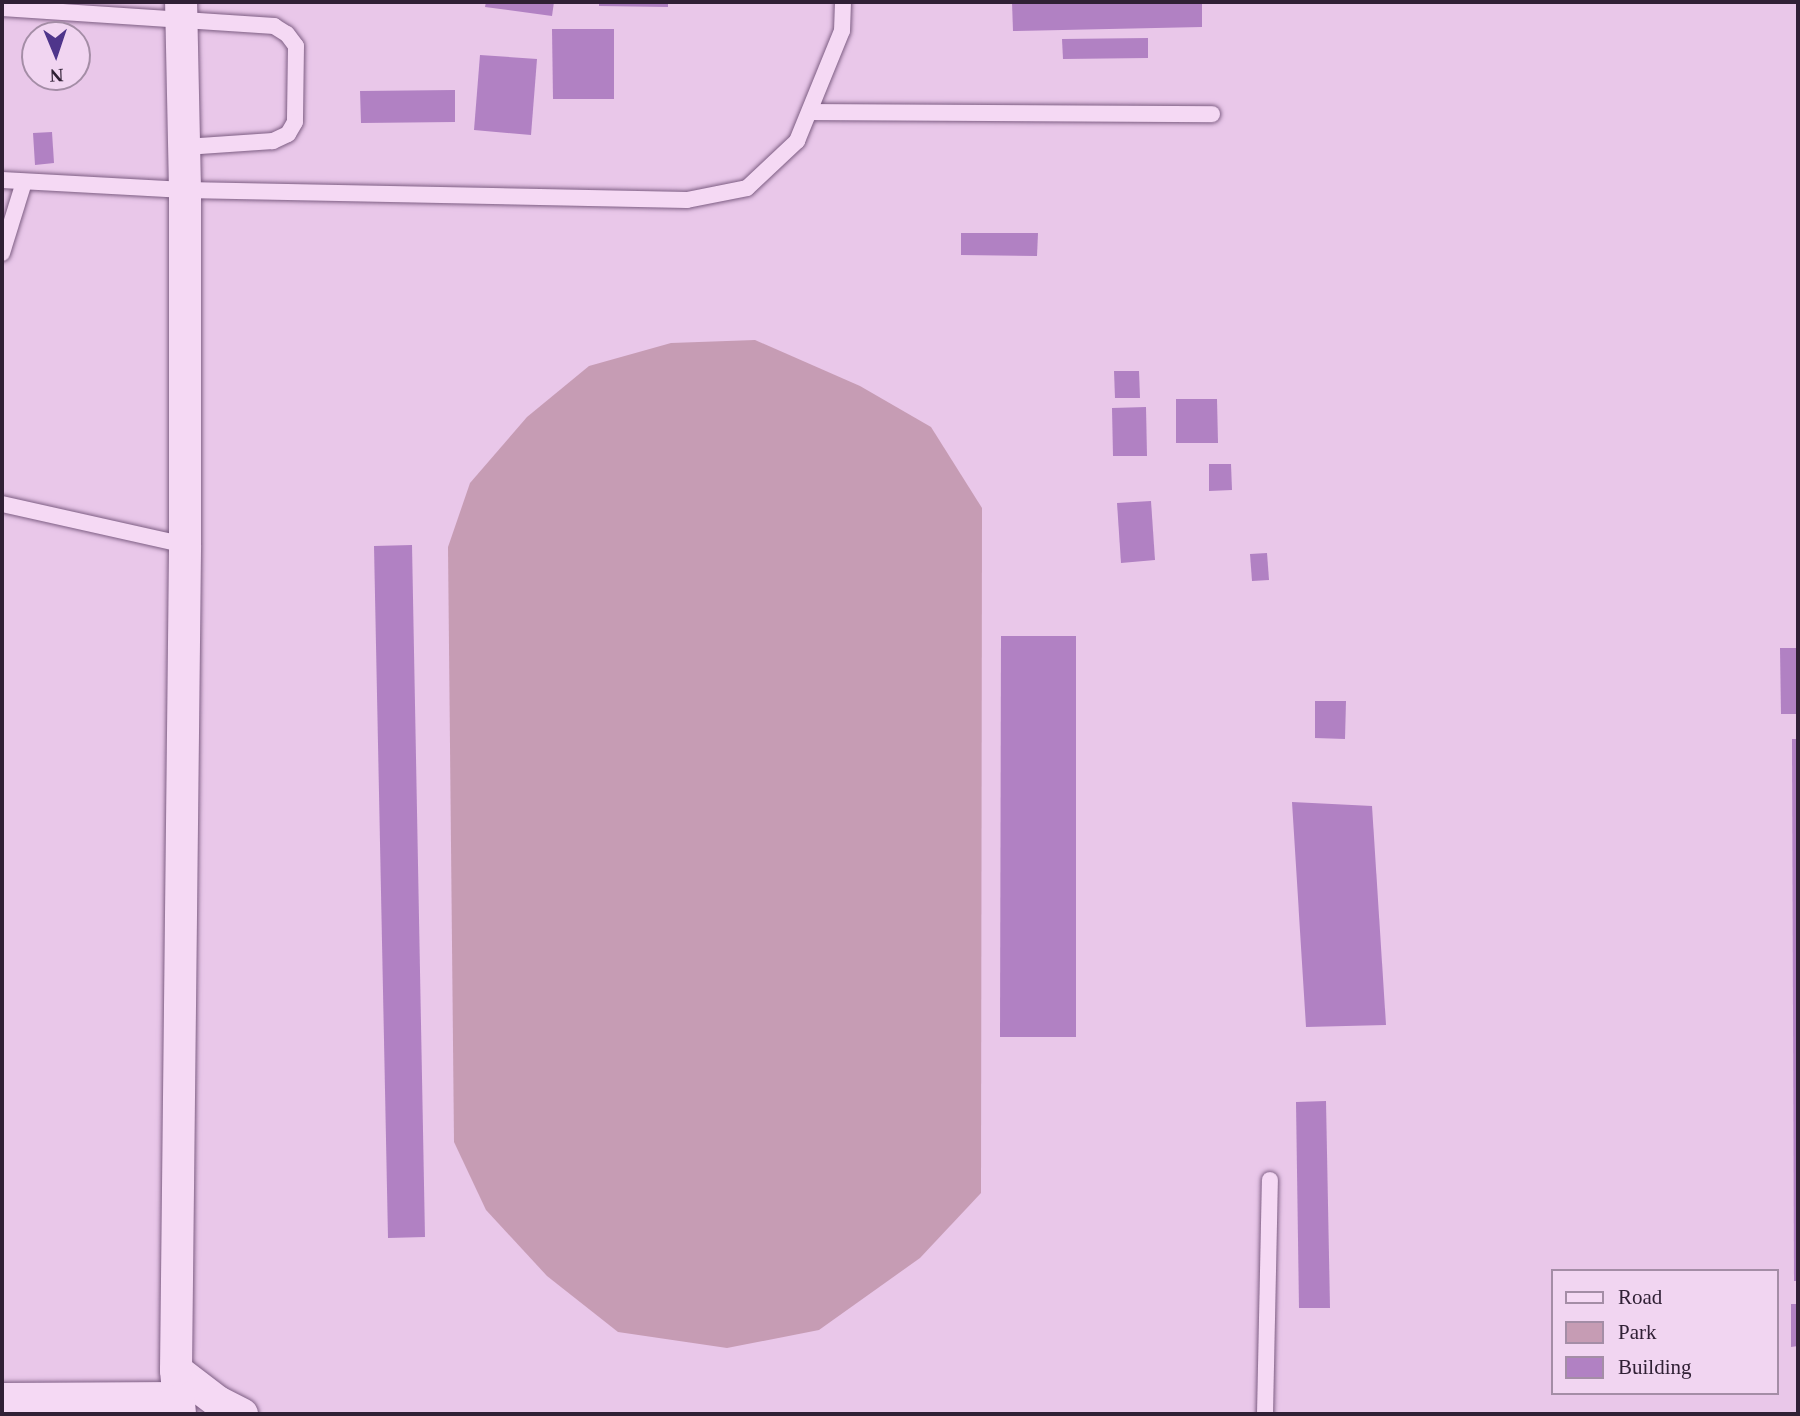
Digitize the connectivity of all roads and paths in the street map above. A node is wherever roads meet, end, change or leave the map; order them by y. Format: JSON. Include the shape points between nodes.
{"nodes":[{"id":1,"x":843,"y":2,"type":"edge"},
{"id":2,"x":2,"y":8,"type":"edge"},
{"id":3,"x":181,"y":10,"type":"edge"},
{"id":4,"x":811,"y":112,"type":"junction"},
{"id":5,"x":1212,"y":114,"type":"dead end"},
{"id":6,"x":185,"y":147,"type":"junction"},
{"id":7,"x":2,"y":180,"type":"edge"},
{"id":8,"x":24,"y":182,"type":"junction"},
{"id":9,"x":186,"y":190,"type":"junction"},
{"id":10,"x":2,"y":253,"type":"edge"},
{"id":11,"x":2,"y":504,"type":"edge"},
{"id":12,"x":185,"y":545,"type":"junction"},
{"id":13,"x":1270,"y":1180,"type":"dead end"},
{"id":14,"x":178,"y":1394,"type":"edge"},
{"id":15,"x":2,"y":1399,"type":"edge"},
{"id":16,"x":242,"y":1414,"type":"edge"},
{"id":17,"x":1265,"y":1414,"type":"edge"}],
"edges":[{"from":1,"to":4,"type":"lane","via":[[842,31]]},
{"from":2,"to":3,"type":"lane"},
{"from":3,"to":6,"type":"street"},
{"from":3,"to":6,"type":"lane","via":[[274,26],[296,46],[295,122],[288,134],[273,141]]},
{"from":4,"to":5,"type":"lane"},
{"from":4,"to":9,"type":"lane","via":[[797,141],[747,188],[687,200]]},
{"from":6,"to":9,"type":"street"},
{"from":7,"to":8,"type":"lane"},
{"from":8,"to":9,"type":"lane"},
{"from":8,"to":10,"type":"lane"},
{"from":9,"to":12,"type":"street"},
{"from":11,"to":12,"type":"lane"},
{"from":12,"to":14,"type":"street"},
{"from":13,"to":17,"type":"lane"},
{"from":14,"to":15,"type":"street"},
{"from":14,"to":16,"type":"street","via":[[218,1402]]}]}
